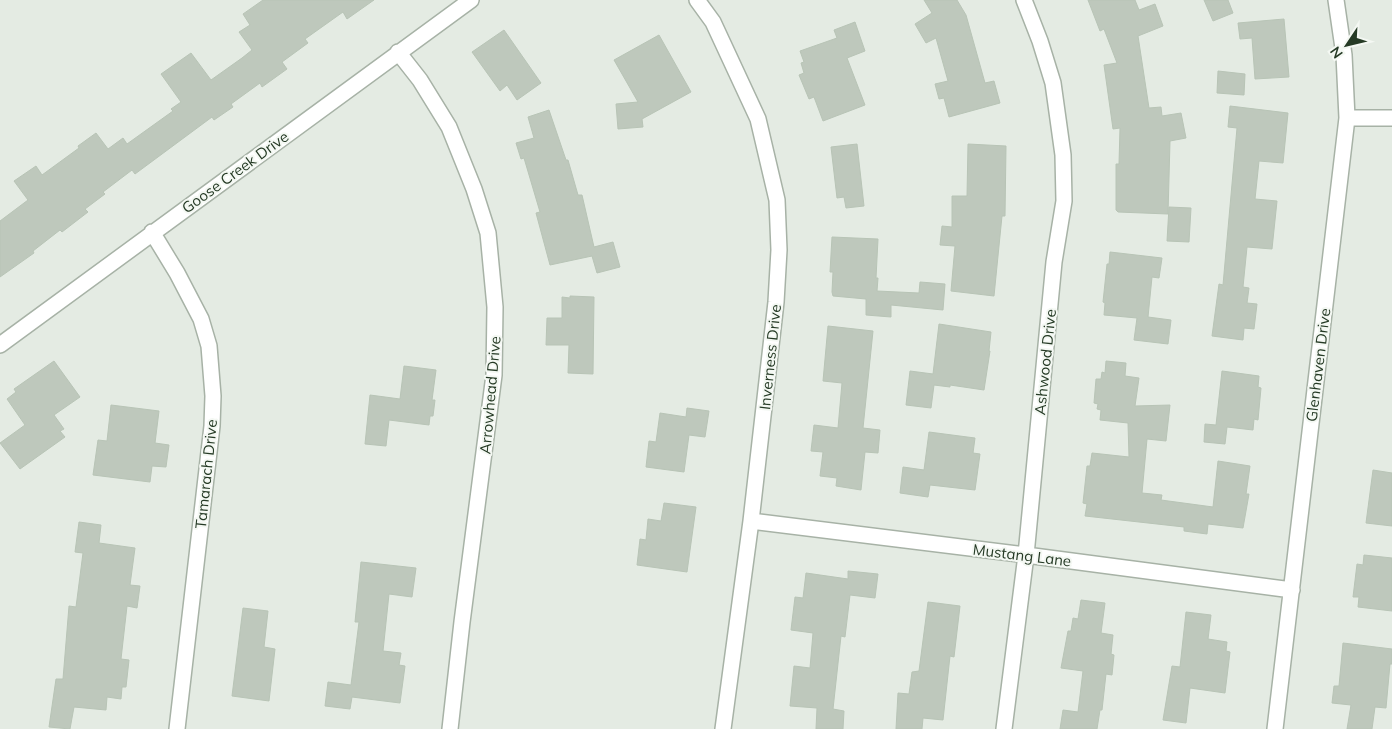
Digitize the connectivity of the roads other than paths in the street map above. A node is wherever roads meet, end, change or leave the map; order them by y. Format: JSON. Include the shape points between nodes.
{"nodes":[{"id":1,"x":471,"y":0,"type":"edge"},
{"id":2,"x":697,"y":0,"type":"edge"},
{"id":3,"x":1024,"y":0,"type":"edge"},
{"id":4,"x":1336,"y":0,"type":"edge"},
{"id":5,"x":398,"y":52,"type":"junction"},
{"id":6,"x":1348,"y":118,"type":"junction"},
{"id":7,"x":1392,"y":118,"type":"edge"},
{"id":8,"x":152,"y":232,"type":"junction"},
{"id":9,"x":0,"y":345,"type":"edge"},
{"id":10,"x":752,"y":521,"type":"junction"},
{"id":11,"x":1026,"y":555,"type":"junction"},
{"id":12,"x":1292,"y":590,"type":"junction"},
{"id":13,"x":182,"y":728,"type":"edge"},
{"id":14,"x":450,"y":729,"type":"edge"},
{"id":15,"x":723,"y":729,"type":"edge"},
{"id":16,"x":1004,"y":729,"type":"edge"},
{"id":17,"x":1275,"y":729,"type":"edge"}],
"edges":[{"from":1,"to":5,"type":"street","name":"Goose Creek Drive"},
{"from":2,"to":10,"type":"street","name":"Inverness Drive","via":[[713,22],[758,119],[777,200],[776,302]]},
{"from":3,"to":11,"type":"street","name":"Ashwood Drive","via":[[1053,83],[1063,155],[1064,200],[1054,262]]},
{"from":4,"to":6,"type":"street","name":"Glenhaven Drive"},
{"from":5,"to":8,"type":"street","name":"Goose Creek Drive"},
{"from":5,"to":14,"type":"street","name":"Arrowhead Drive","via":[[449,127],[474,189],[488,233],[495,307],[494,375]]},
{"from":6,"to":7,"type":"street"},
{"from":6,"to":12,"type":"street","name":"Glenhaven Drive"},
{"from":8,"to":9,"type":"street","name":"Goose Creek Drive"},
{"from":8,"to":13,"type":"street","name":"Tamarach Drive","via":[[201,319],[209,346],[213,396]]},
{"from":10,"to":11,"type":"street","name":"Mustang Lane"},
{"from":10,"to":15,"type":"street","name":"Inverness Drive"},
{"from":11,"to":12,"type":"street","name":"Mustang Lane"},
{"from":11,"to":16,"type":"street","name":"Ashwood Drive"},
{"from":12,"to":17,"type":"street","name":"Glenhaven Drive"}]}
